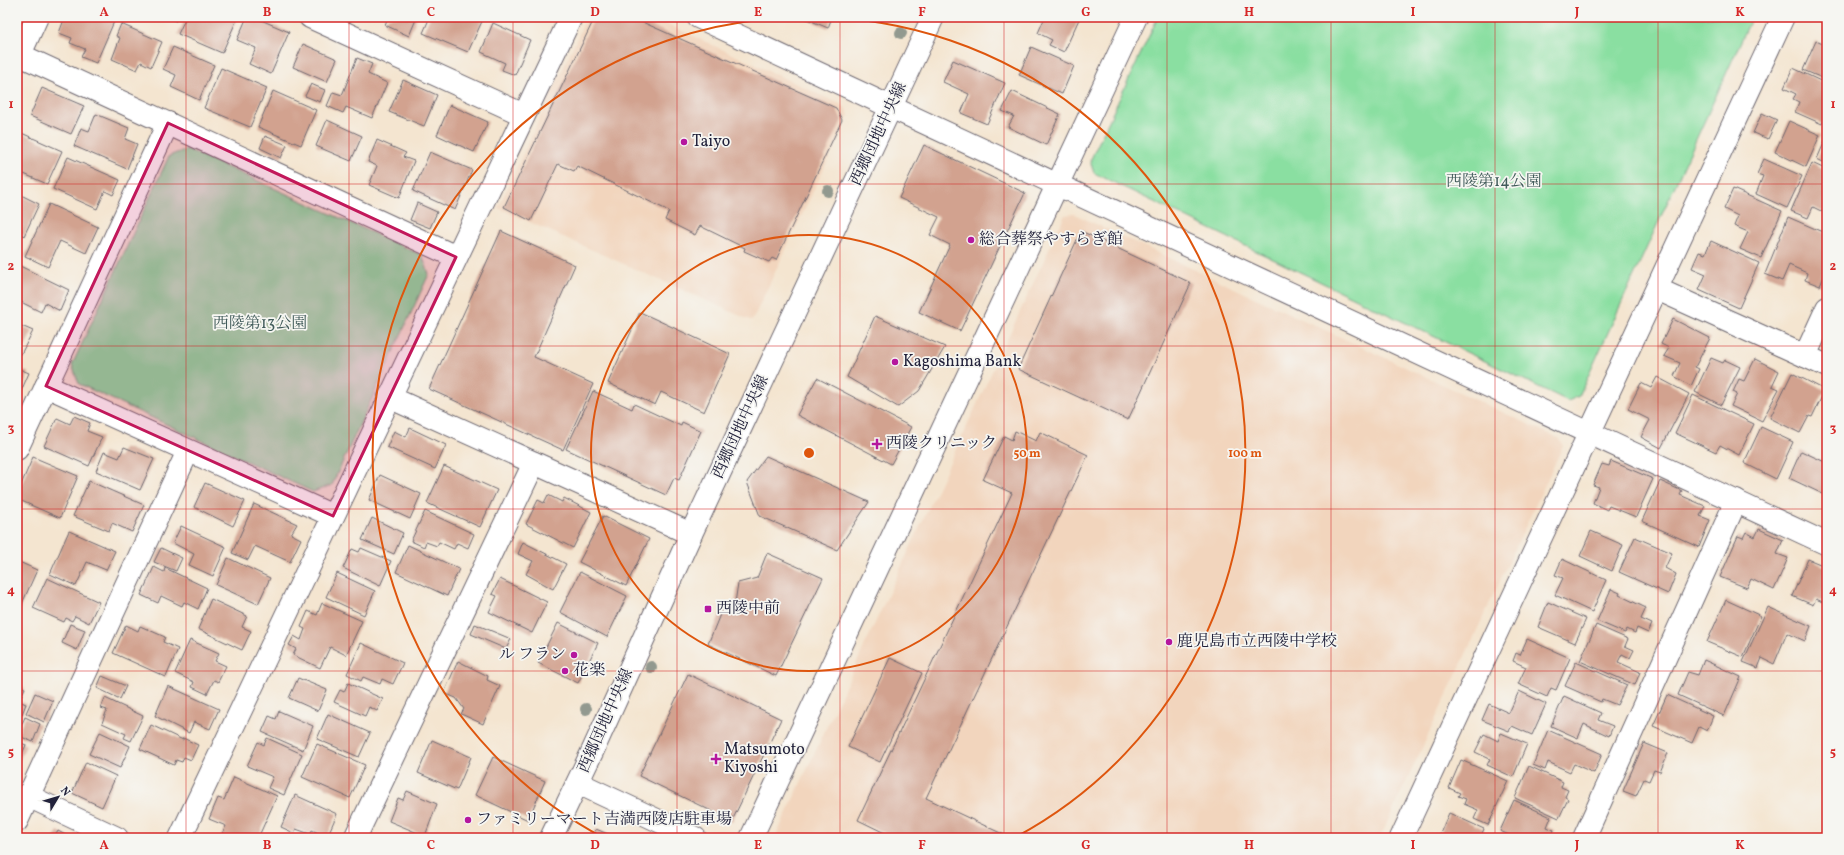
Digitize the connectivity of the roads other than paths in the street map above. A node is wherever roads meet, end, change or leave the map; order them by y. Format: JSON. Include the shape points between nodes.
{"nodes":[{"id":1,"x":38,"y":17,"type":"edge"},
{"id":2,"x":310,"y":17,"type":"edge"},
{"id":3,"x":571,"y":17,"type":"edge"},
{"id":4,"x":698,"y":17,"type":"edge"},
{"id":5,"x":933,"y":17,"type":"edge"},
{"id":6,"x":1136,"y":17,"type":"edge"},
{"id":7,"x":1783,"y":17,"type":"edge"},
{"id":8,"x":733,"y":24,"type":"edge"},
{"id":9,"x":18,"y":58,"type":"edge"},
{"id":10,"x":892,"y":107,"type":"junction"},
{"id":11,"x":524,"y":115,"type":"junction"},
{"id":12,"x":168,"y":123,"type":"junction"},
{"id":13,"x":1057,"y":184,"type":"junction"},
{"id":14,"x":456,"y":257,"type":"junction"},
{"id":15,"x":1657,"y":289,"type":"junction"},
{"id":16,"x":1827,"y":308,"type":"edge"},
{"id":17,"x":1804,"y":356,"type":"junction"},
{"id":18,"x":1827,"y":366,"type":"edge"},
{"id":19,"x":46,"y":386,"type":"junction"},
{"id":20,"x":389,"y":397,"type":"junction"},
{"id":21,"x":1590,"y":433,"type":"junction"},
{"id":22,"x":17,"y":449,"type":"edge"},
{"id":23,"x":188,"y":451,"type":"junction"},
{"id":24,"x":534,"y":463,"type":"junction"},
{"id":25,"x":1736,"y":501,"type":"junction"},
{"id":26,"x":333,"y":516,"type":"junction"},
{"id":27,"x":691,"y":534,"type":"junction"},
{"id":28,"x":1827,"y":544,"type":"edge"},
{"id":29,"x":578,"y":783,"type":"junction"},
{"id":30,"x":28,"y":796,"type":"junction"},
{"id":31,"x":17,"y":821,"type":"edge"},
{"id":32,"x":117,"y":838,"type":"edge"},
{"id":33,"x":180,"y":838,"type":"edge"},
{"id":34,"x":355,"y":838,"type":"edge"},
{"id":35,"x":551,"y":838,"type":"edge"},
{"id":36,"x":695,"y":838,"type":"edge"},
{"id":37,"x":751,"y":838,"type":"edge"},
{"id":38,"x":1401,"y":838,"type":"edge"},
{"id":39,"x":1584,"y":838,"type":"edge"}],
"edges":[{"from":1,"to":9,"type":"street"},
{"from":2,"to":11,"type":"street"},
{"from":3,"to":11,"type":"street"},
{"from":4,"to":8,"type":"street"},
{"from":5,"to":10,"type":"street","name":"西郷団地中央線"},
{"from":6,"to":13,"type":"street"},
{"from":7,"to":15,"type":"street"},
{"from":8,"to":10,"type":"street"},
{"from":9,"to":12,"type":"street"},
{"from":10,"to":13,"type":"street"},
{"from":10,"to":27,"type":"street","name":"西郷団地中央線"},
{"from":11,"to":14,"type":"street"},
{"from":12,"to":14,"type":"street"},
{"from":12,"to":19,"type":"street"},
{"from":13,"to":21,"type":"street"},
{"from":13,"to":37,"type":"street"},
{"from":14,"to":20,"type":"street"},
{"from":15,"to":17,"type":"street"},
{"from":15,"to":21,"type":"street"},
{"from":16,"to":17,"type":"street"},
{"from":17,"to":18,"type":"street"},
{"from":19,"to":22,"type":"street"},
{"from":19,"to":23,"type":"street"},
{"from":20,"to":24,"type":"street"},
{"from":20,"to":26,"type":"street"},
{"from":21,"to":25,"type":"street"},
{"from":21,"to":38,"type":"street"},
{"from":23,"to":26,"type":"street"},
{"from":23,"to":30,"type":"street"},
{"from":24,"to":27,"type":"street"},
{"from":24,"to":34,"type":"street"},
{"from":25,"to":28,"type":"street"},
{"from":25,"to":39,"type":"street"},
{"from":26,"to":33,"type":"street"},
{"from":27,"to":29,"type":"street","name":"西郷団地中央線"},
{"from":29,"to":35,"type":"street","name":"西郷団地中央線"},
{"from":29,"to":36,"type":"street"},
{"from":30,"to":31,"type":"street"},
{"from":30,"to":32,"type":"street"}]}
